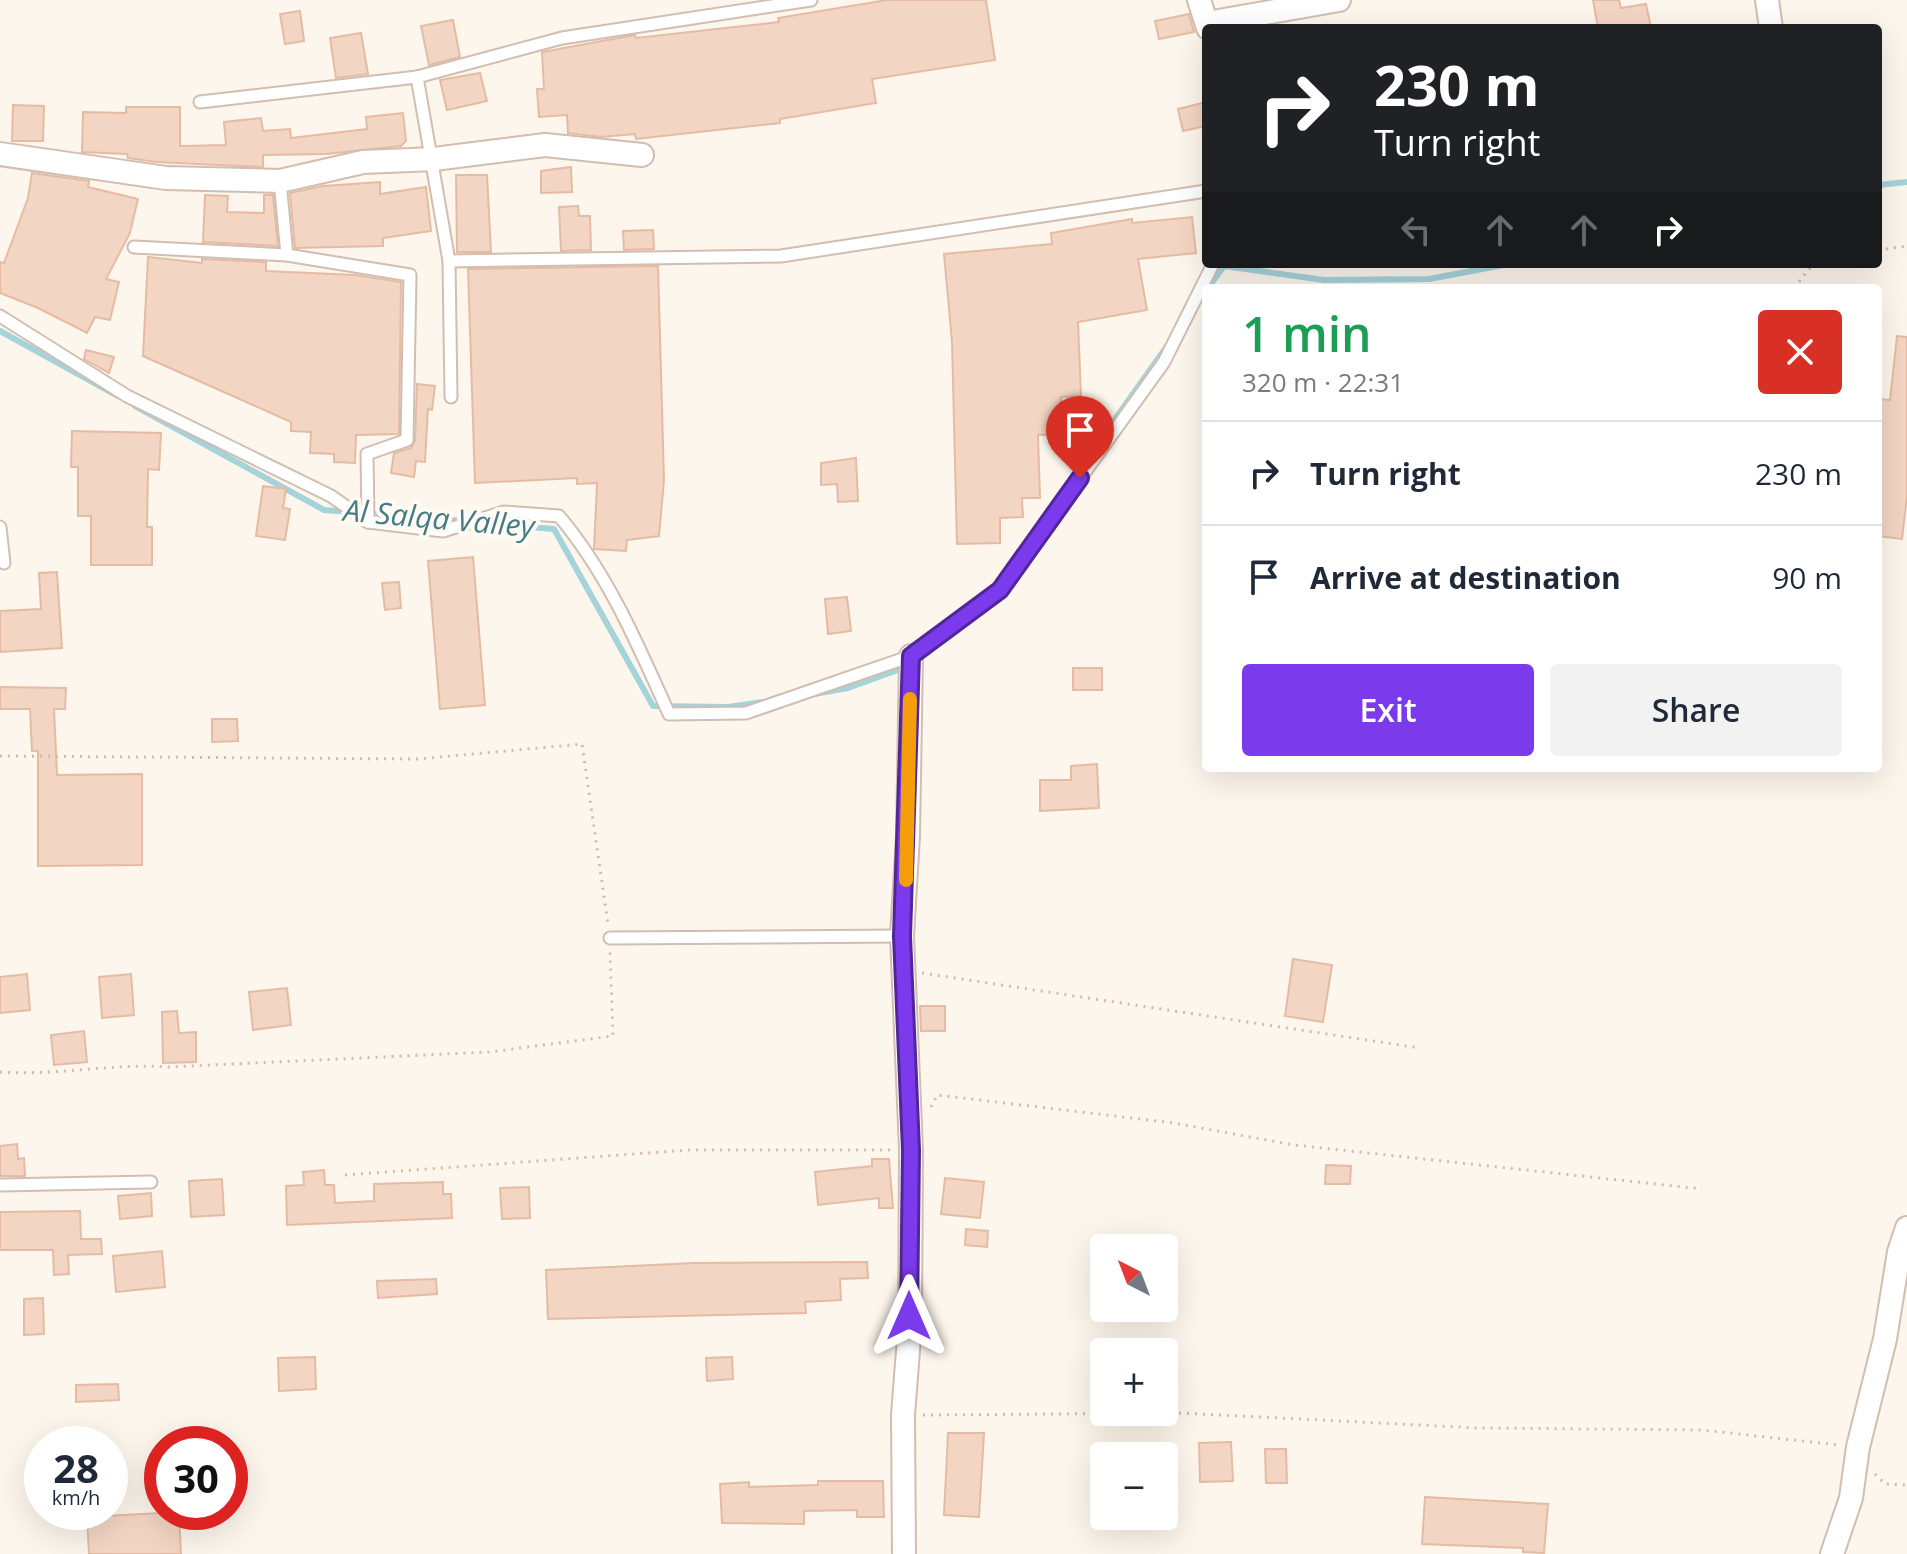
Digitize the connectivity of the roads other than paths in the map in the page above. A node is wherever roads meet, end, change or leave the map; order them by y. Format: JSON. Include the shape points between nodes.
{"nodes":[{"id":1,"x":811,"y":0,"type":"edge"},
{"id":2,"x":1199,"y":0,"type":"edge"},
{"id":3,"x":1339,"y":0,"type":"edge"},
{"id":4,"x":1767,"y":0,"type":"edge"},
{"id":5,"x":1207,"y":24,"type":"edge"},
{"id":6,"x":1218,"y":24,"type":"edge"},
{"id":7,"x":1770,"y":24,"type":"edge"},
{"id":8,"x":417,"y":77,"type":"junction"},
{"id":9,"x":200,"y":102,"type":"dead end"},
{"id":10,"x":0,"y":154,"type":"edge"},
{"id":11,"x":642,"y":155,"type":"dead end"},
{"id":12,"x":434,"y":159,"type":"junction"},
{"id":13,"x":280,"y":181,"type":"junction"},
{"id":14,"x":1202,"y":192,"type":"edge"},
{"id":15,"x":134,"y":247,"type":"dead end"},
{"id":16,"x":287,"y":255,"type":"junction"},
{"id":17,"x":449,"y":261,"type":"junction"},
{"id":18,"x":1202,"y":286,"type":"edge"},
{"id":19,"x":0,"y":316,"type":"edge"},
{"id":20,"x":451,"y":397,"type":"dead end"},
{"id":21,"x":368,"y":522,"type":"junction"},
{"id":22,"x":0,"y":527,"type":"edge"},
{"id":23,"x":4,"y":563,"type":"dead end"},
{"id":24,"x":911,"y":656,"type":"junction"},
{"id":25,"x":902,"y":936,"type":"junction"},
{"id":26,"x":610,"y":938,"type":"road end"},
{"id":27,"x":151,"y":1182,"type":"dead end"},
{"id":28,"x":0,"y":1185,"type":"edge"},
{"id":29,"x":1907,"y":1228,"type":"edge"},
{"id":30,"x":904,"y":1554,"type":"edge"},
{"id":31,"x":1832,"y":1554,"type":"edge"}],
"edges":[{"from":1,"to":8,"type":"lane","via":[[562,38]]},
{"from":2,"to":5,"type":"street"},
{"from":3,"to":6,"type":"street"},
{"from":4,"to":7,"type":"street"},
{"from":8,"to":9,"type":"lane"},
{"from":8,"to":12,"type":"lane"},
{"from":10,"to":13,"type":"street","via":[[166,178]]},
{"from":11,"to":12,"type":"street","via":[[545,145]]},
{"from":12,"to":13,"type":"street","via":[[363,162]]},
{"from":12,"to":17,"type":"lane"},
{"from":13,"to":16,"type":"lane"},
{"from":14,"to":17,"type":"lane","via":[[781,256]]},
{"from":15,"to":16,"type":"lane"},
{"from":16,"to":21,"type":"lane","via":[[410,275],[407,440],[367,454]]},
{"from":17,"to":20,"type":"lane"},
{"from":18,"to":24,"type":"lane","via":[[1164,362],[1000,590]]},
{"from":19,"to":21,"type":"lane","via":[[127,396],[331,496]]},
{"from":21,"to":24,"type":"lane","via":[[443,531],[504,512],[559,516],[586,548],[669,714],[746,713]]},
{"from":22,"to":23,"type":"lane"},
{"from":24,"to":25,"type":"street"},
{"from":25,"to":26,"type":"lane"},
{"from":25,"to":30,"type":"street","via":[[911,1150]]},
{"from":27,"to":28,"type":"lane"},
{"from":29,"to":31,"type":"street","via":[[1851,1498]]}]}
